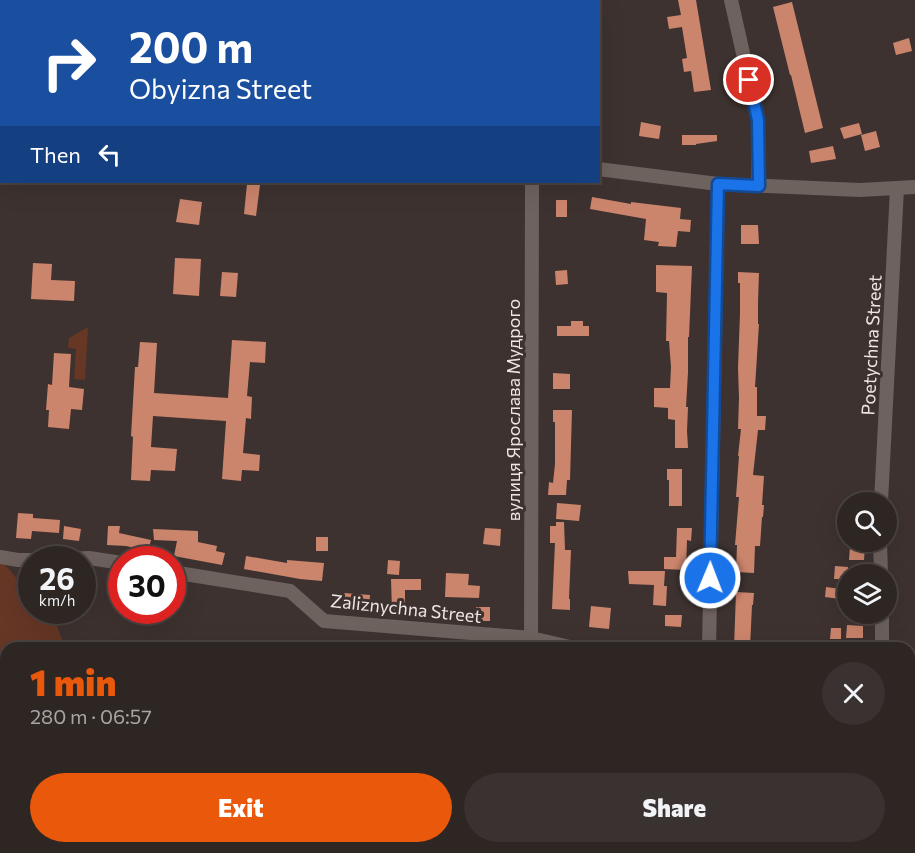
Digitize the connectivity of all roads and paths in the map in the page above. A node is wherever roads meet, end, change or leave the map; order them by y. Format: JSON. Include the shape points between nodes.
{"nodes":[{"id":1,"x":732,"y":0,"type":"edge"},
{"id":2,"x":600,"y":169,"type":"edge"},
{"id":3,"x":531,"y":183,"type":"edge"},
{"id":4,"x":718,"y":184,"type":"junction"},
{"id":5,"x":759,"y":186,"type":"junction"},
{"id":6,"x":915,"y":187,"type":"edge"},
{"id":7,"x":897,"y":188,"type":"junction"},
{"id":8,"x":881,"y":492,"type":"edge"},
{"id":9,"x":0,"y":558,"type":"edge"},
{"id":10,"x":18,"y":560,"type":"edge"},
{"id":11,"x":186,"y":574,"type":"edge"},
{"id":12,"x":882,"y":624,"type":"edge"},
{"id":13,"x":531,"y":638,"type":"junction"},
{"id":14,"x":548,"y":642,"type":"edge"},
{"id":15,"x":709,"y":642,"type":"edge"},
{"id":16,"x":882,"y":642,"type":"edge"}],
"edges":[{"from":1,"to":5,"type":"street","via":[[758,120]]},
{"from":2,"to":4,"type":"street"},
{"from":3,"to":13,"type":"street","name":"вулиця Ярослава Мудрого"},
{"from":4,"to":5,"type":"street"},
{"from":4,"to":15,"type":"street"},
{"from":5,"to":7,"type":"street"},
{"from":6,"to":7,"type":"street"},
{"from":7,"to":8,"type":"street","name":"Poetychna Street"},
{"from":9,"to":10,"type":"street"},
{"from":11,"to":13,"type":"street","name":"Zaliznychna Street","via":[[290,591],[324,621]]},
{"from":12,"to":16,"type":"street"},
{"from":13,"to":14,"type":"street","name":"Zaliznychna Street"}]}
